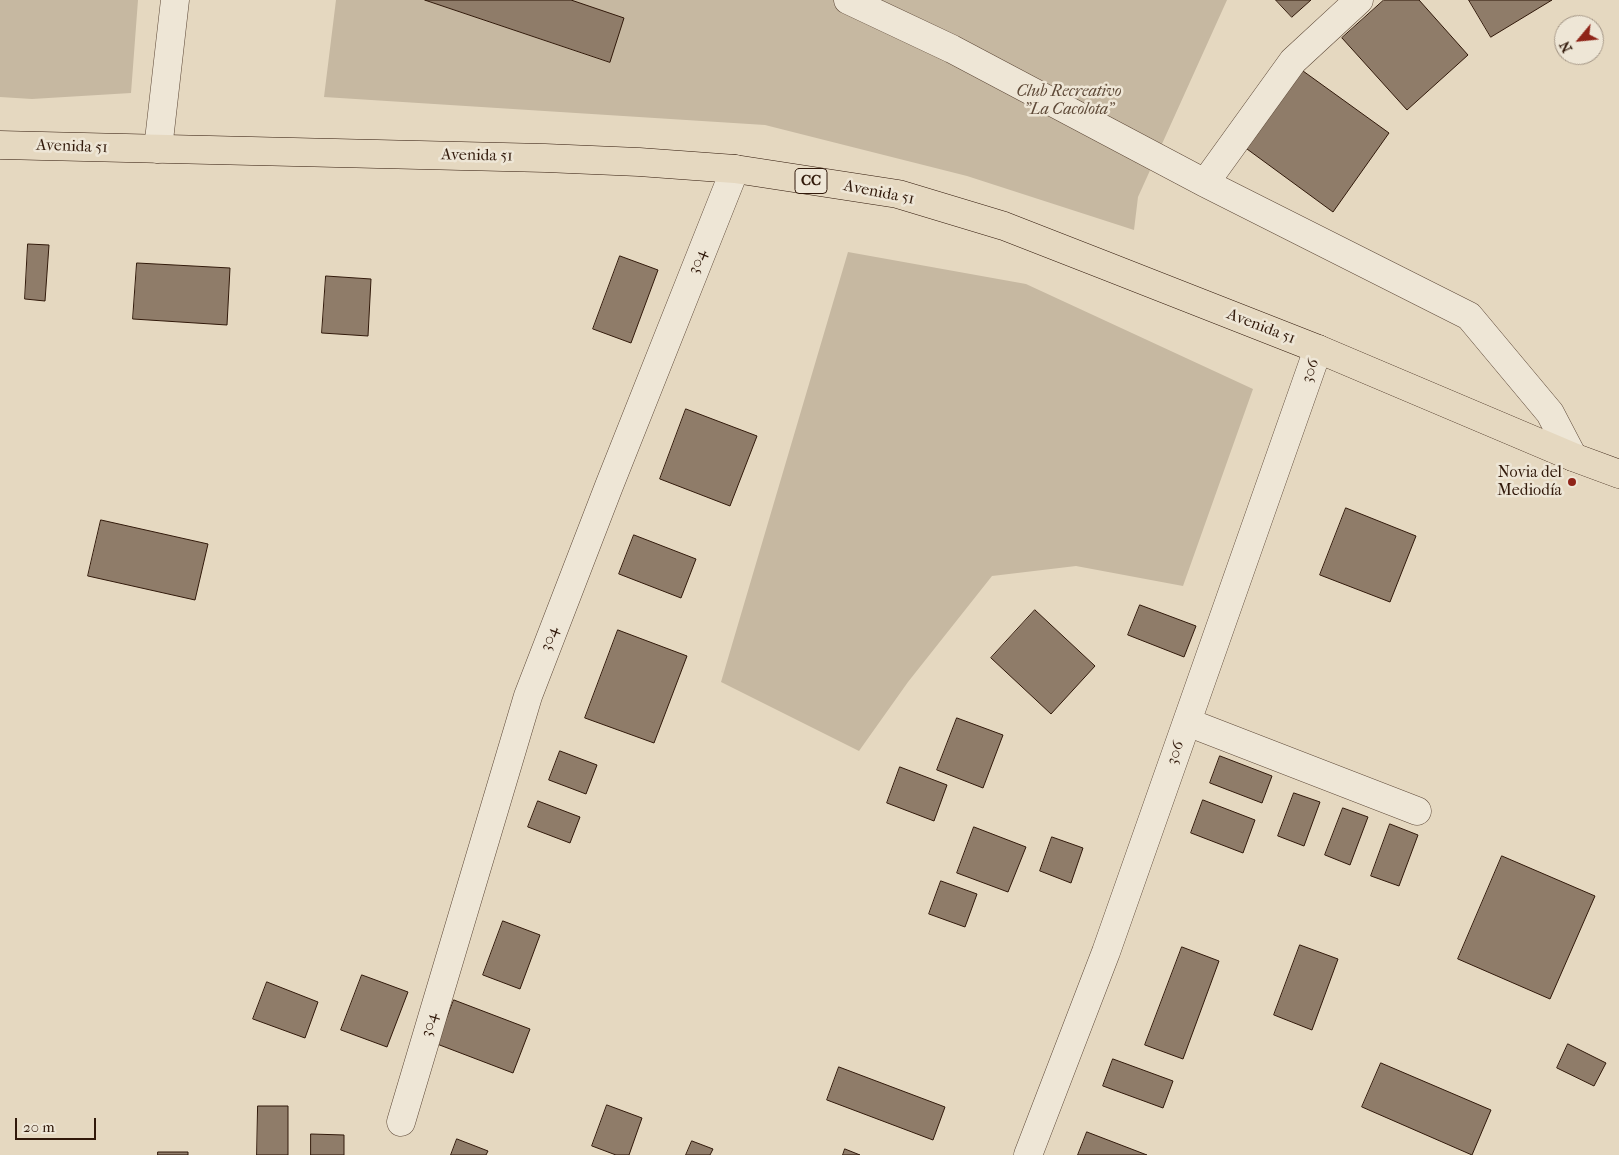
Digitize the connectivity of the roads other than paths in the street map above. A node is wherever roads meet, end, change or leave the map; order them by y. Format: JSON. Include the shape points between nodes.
{"nodes":[{"id":1,"x":175,"y":0,"type":"edge"},
{"id":2,"x":848,"y":0,"type":"edge"},
{"id":3,"x":1359,"y":0,"type":"edge"},
{"id":4,"x":0,"y":145,"type":"edge"},
{"id":5,"x":158,"y":149,"type":"junction"},
{"id":6,"x":735,"y":168,"type":"junction"},
{"id":7,"x":1205,"y":183,"type":"junction"},
{"id":8,"x":1318,"y":349,"type":"junction"},
{"id":9,"x":1573,"y":457,"type":"junction"},
{"id":10,"x":1619,"y":474,"type":"edge"},
{"id":11,"x":1187,"y":722,"type":"junction"},
{"id":12,"x":1416,"y":811,"type":"dead end"},
{"id":13,"x":401,"y":1122,"type":"dead end"},
{"id":14,"x":1028,"y":1155,"type":"edge"}],
"edges":[{"from":1,"to":5,"type":"street"},
{"from":2,"to":7,"type":"street","via":[[952,49]]},
{"from":3,"to":7,"type":"street","via":[[1293,61]]},
{"from":4,"to":5,"type":"main road","name":"Avenida 51","number":"CC"},
{"from":5,"to":6,"type":"main road","name":"Avenida 51","number":"CC","via":[[545,158]]},
{"from":6,"to":8,"type":"main road","name":"Avenida 51","number":"CC","via":[[898,194],[995,224]]},
{"from":6,"to":13,"type":"street","name":"304","via":[[528,696]]},
{"from":7,"to":9,"type":"street","via":[[1469,316],[1550,413]]},
{"from":8,"to":9,"type":"main road","name":"Avenida 51","number":"CC"},
{"from":8,"to":11,"type":"street","name":"306"},
{"from":9,"to":10,"type":"main road","name":"Avenida 51","number":"CC"},
{"from":11,"to":12,"type":"street"},
{"from":11,"to":14,"type":"street","name":"306","via":[[1106,952]]}]}
